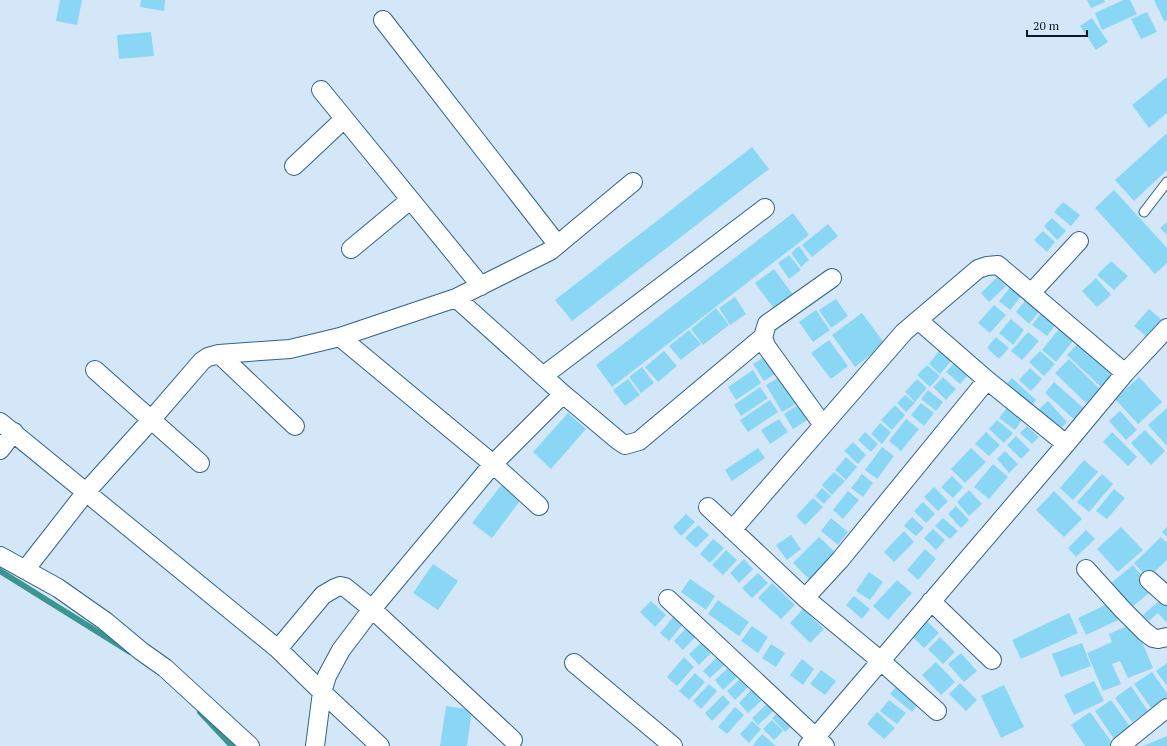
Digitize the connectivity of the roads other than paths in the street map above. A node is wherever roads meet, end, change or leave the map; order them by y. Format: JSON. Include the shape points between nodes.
{"nodes":[{"id":1,"x":383,"y":20,"type":"dead end"},
{"id":2,"x":321,"y":90,"type":"dead end"},
{"id":3,"x":344,"y":119,"type":"junction"},
{"id":4,"x":294,"y":166,"type":"dead end"},
{"id":5,"x":634,"y":182,"type":"dead end"},
{"id":6,"x":1167,"y":182,"type":"edge"},
{"id":7,"x":410,"y":200,"type":"junction"},
{"id":8,"x":765,"y":208,"type":"dead end"},
{"id":9,"x":1144,"y":212,"type":"dead end"},
{"id":10,"x":1079,"y":241,"type":"dead end"},
{"id":11,"x":557,"y":244,"type":"junction"},
{"id":12,"x":351,"y":249,"type":"dead end"},
{"id":13,"x":832,"y":278,"type":"dead end"},
{"id":14,"x":481,"y":286,"type":"junction"},
{"id":15,"x":1032,"y":292,"type":"junction"},
{"id":16,"x":456,"y":298,"type":"junction"},
{"id":17,"x":918,"y":320,"type":"junction"},
{"id":18,"x":1167,"y":328,"type":"edge"},
{"id":19,"x":340,"y":337,"type":"junction"},
{"id":20,"x":763,"y":337,"type":"junction"},
{"id":21,"x":219,"y":354,"type":"junction"},
{"id":22,"x":95,"y":370,"type":"dead end"},
{"id":23,"x":1125,"y":373,"type":"junction"},
{"id":24,"x":543,"y":376,"type":"junction"},
{"id":25,"x":987,"y":380,"type":"junction"},
{"id":26,"x":563,"y":394,"type":"junction"},
{"id":27,"x":151,"y":420,"type":"junction"},
{"id":28,"x":823,"y":425,"type":"junction"},
{"id":29,"x":295,"y":426,"type":"dead end"},
{"id":30,"x":7,"y":427,"type":"edge"},
{"id":31,"x":1066,"y":444,"type":"junction"},
{"id":32,"x":0,"y":450,"type":"edge"},
{"id":33,"x":200,"y":463,"type":"dead end"},
{"id":34,"x":493,"y":464,"type":"junction"},
{"id":35,"x":86,"y":492,"type":"junction"},
{"id":36,"x":539,"y":506,"type":"dead end"},
{"id":37,"x":708,"y":507,"type":"dead end"},
{"id":38,"x":732,"y":530,"type":"junction"},
{"id":39,"x":0,"y":556,"type":"edge"},
{"id":40,"x":1086,"y":569,"type":"dead end"},
{"id":41,"x":25,"y":570,"type":"junction"},
{"id":42,"x":1149,"y":580,"type":"dead end"},
{"id":43,"x":1167,"y":596,"type":"edge"},
{"id":44,"x":805,"y":598,"type":"junction"},
{"id":45,"x":668,"y":599,"type":"dead end"},
{"id":46,"x":931,"y":601,"type":"junction"},
{"id":47,"x":372,"y":609,"type":"junction"},
{"id":48,"x":1167,"y":637,"type":"edge"},
{"id":49,"x":278,"y":650,"type":"junction"},
{"id":50,"x":992,"y":660,"type":"dead end"},
{"id":51,"x":881,"y":661,"type":"junction"},
{"id":52,"x":574,"y":663,"type":"dead end"},
{"id":53,"x":322,"y":692,"type":"junction"},
{"id":54,"x":1167,"y":708,"type":"edge"},
{"id":55,"x":937,"y":711,"type":"dead end"},
{"id":56,"x":816,"y":743,"type":"edge"},
{"id":57,"x":514,"y":744,"type":"edge"},
{"id":58,"x":250,"y":746,"type":"edge"},
{"id":59,"x":315,"y":746,"type":"edge"},
{"id":60,"x":380,"y":746,"type":"edge"},
{"id":61,"x":673,"y":746,"type":"edge"},
{"id":62,"x":1120,"y":746,"type":"edge"}],
"edges":[{"from":1,"to":11,"type":"street"},
{"from":2,"to":3,"type":"street"},
{"from":3,"to":4,"type":"street"},
{"from":3,"to":7,"type":"street"},
{"from":5,"to":11,"type":"street"},
{"from":6,"to":9,"type":"lane"},
{"from":7,"to":12,"type":"street"},
{"from":7,"to":14,"type":"street"},
{"from":8,"to":24,"type":"street"},
{"from":10,"to":15,"type":"street"},
{"from":11,"to":14,"type":"street","via":[[541,256]]},
{"from":13,"to":20,"type":"street","via":[[767,324]]},
{"from":14,"to":16,"type":"street"},
{"from":15,"to":17,"type":"street","via":[[998,264],[986,266],[978,269]]},
{"from":15,"to":23,"type":"street"},
{"from":16,"to":19,"type":"street"},
{"from":16,"to":24,"type":"street"},
{"from":17,"to":25,"type":"street"},
{"from":17,"to":28,"type":"street","via":[[904,332]]},
{"from":18,"to":23,"type":"street"},
{"from":19,"to":21,"type":"street","via":[[290,349]]},
{"from":19,"to":34,"type":"street"},
{"from":20,"to":26,"type":"street","via":[[639,441],[631,444],[625,445],[619,441]]},
{"from":20,"to":28,"type":"street","via":[[766,346]]},
{"from":21,"to":27,"type":"street","via":[[202,361]]},
{"from":21,"to":29,"type":"street"},
{"from":22,"to":27,"type":"street"},
{"from":23,"to":31,"type":"street"},
{"from":24,"to":26,"type":"street"},
{"from":25,"to":31,"type":"street"},
{"from":25,"to":44,"type":"street","via":[[840,560]]},
{"from":26,"to":34,"type":"street"},
{"from":27,"to":33,"type":"street"},
{"from":27,"to":35,"type":"street"},
{"from":28,"to":38,"type":"street"},
{"from":30,"to":32,"type":"street"},
{"from":30,"to":35,"type":"street"},
{"from":31,"to":46,"type":"street"},
{"from":34,"to":36,"type":"street"},
{"from":34,"to":47,"type":"street"},
{"from":35,"to":41,"type":"street"},
{"from":35,"to":49,"type":"street"},
{"from":37,"to":38,"type":"street"},
{"from":38,"to":44,"type":"street"},
{"from":39,"to":41,"type":"street"},
{"from":40,"to":48,"type":"street","via":[[1145,632],[1153,638]]},
{"from":41,"to":58,"type":"street","via":[[58,588],[105,621],[165,668]]},
{"from":42,"to":43,"type":"street"},
{"from":44,"to":51,"type":"street"},
{"from":45,"to":56,"type":"street"},
{"from":46,"to":50,"type":"street"},
{"from":46,"to":51,"type":"street"},
{"from":47,"to":49,"type":"street","via":[[345,587],[335,588],[323,595]]},
{"from":47,"to":53,"type":"street","via":[[341,650],[327,676]]},
{"from":47,"to":57,"type":"street"},
{"from":49,"to":53,"type":"street"},
{"from":51,"to":55,"type":"street"},
{"from":51,"to":56,"type":"street"},
{"from":52,"to":61,"type":"street"},
{"from":53,"to":59,"type":"street"},
{"from":53,"to":60,"type":"street"},
{"from":54,"to":62,"type":"street"}]}
